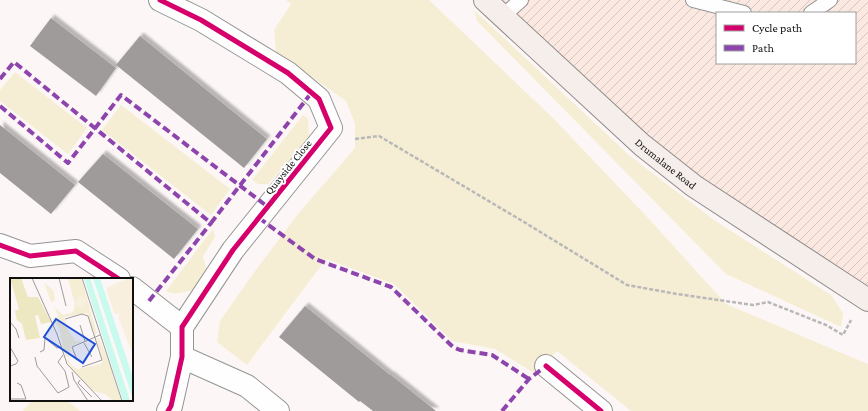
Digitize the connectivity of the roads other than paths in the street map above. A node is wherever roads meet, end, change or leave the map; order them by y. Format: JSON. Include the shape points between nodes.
{"nodes":[{"id":1,"x":160,"y":0,"type":"edge"},
{"id":2,"x":485,"y":0,"type":"edge"},
{"id":3,"x":521,"y":0,"type":"edge"},
{"id":4,"x":693,"y":0,"type":"edge"},
{"id":5,"x":830,"y":0,"type":"edge"},
{"id":6,"x":740,"y":12,"type":"edge"},
{"id":7,"x":812,"y":12,"type":"edge"},
{"id":8,"x":502,"y":16,"type":"junction"},
{"id":9,"x":0,"y":245,"type":"edge"},
{"id":10,"x":117,"y":278,"type":"edge"},
{"id":11,"x":133,"y":289,"type":"edge"},
{"id":12,"x":866,"y":298,"type":"edge"},
{"id":13,"x":182,"y":327,"type":"junction"},
{"id":14,"x":182,"y":357,"type":"junction"},
{"id":15,"x":546,"y":366,"type":"dead end"},
{"id":16,"x":168,"y":411,"type":"edge"},
{"id":17,"x":278,"y":411,"type":"edge"},
{"id":18,"x":601,"y":411,"type":"edge"}],
"edges":[{"from":1,"to":13,"type":"street","name":"Quayside Close","via":[[201,20],[288,73],[320,99],[331,128],[233,250]]},
{"from":2,"to":8,"type":"main road","name":"Drumalane Road"},
{"from":3,"to":8,"type":"lane"},
{"from":4,"to":6,"type":"lane"},
{"from":5,"to":7,"type":"lane"},
{"from":8,"to":12,"type":"main road","name":"Drumalane Road","via":[[642,145],[694,186]]},
{"from":9,"to":10,"type":"street","via":[[30,256],[76,251]]},
{"from":11,"to":13,"type":"street"},
{"from":13,"to":14,"type":"street"},
{"from":14,"to":16,"type":"street"},
{"from":14,"to":17,"type":"street","via":[[247,386]]},
{"from":15,"to":18,"type":"street"}]}
